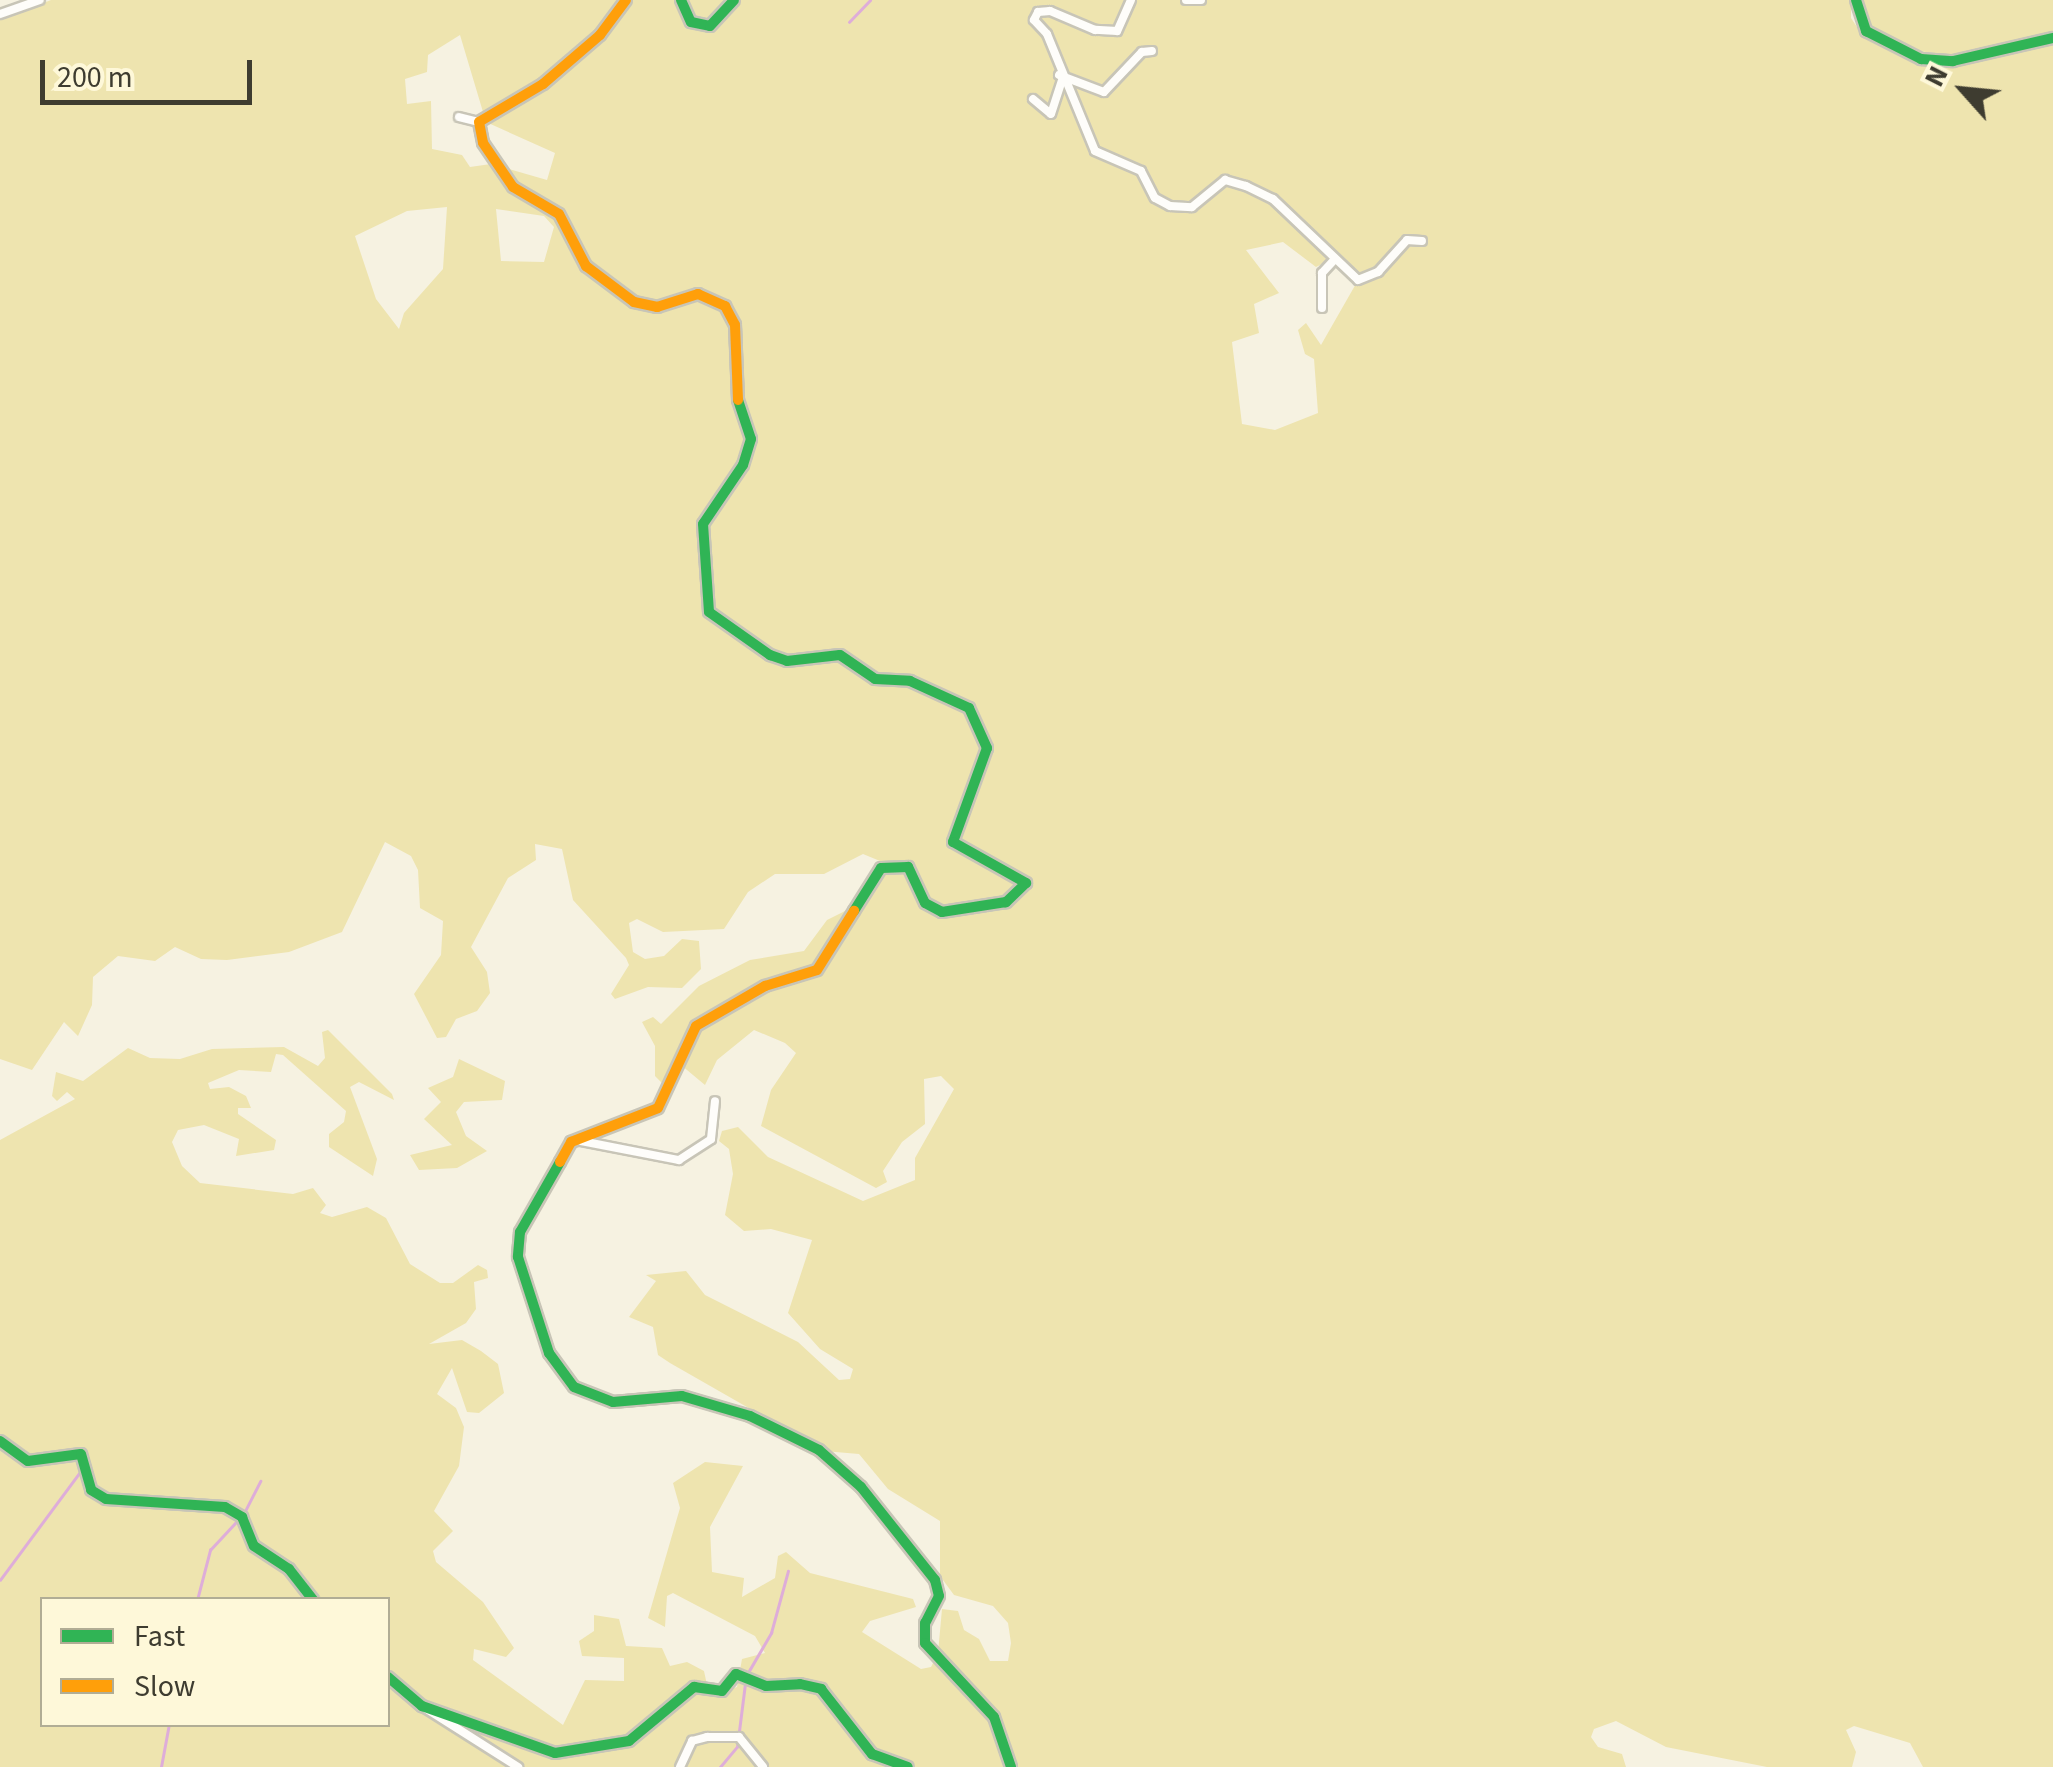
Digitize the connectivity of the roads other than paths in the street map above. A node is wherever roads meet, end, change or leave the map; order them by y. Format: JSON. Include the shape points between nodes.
{"nodes":[{"id":1,"x":40,"y":0,"type":"edge"},
{"id":2,"x":626,"y":0,"type":"edge"},
{"id":3,"x":681,"y":0,"type":"edge"},
{"id":4,"x":734,"y":0,"type":"edge"},
{"id":5,"x":1130,"y":0,"type":"edge"},
{"id":6,"x":1186,"y":0,"type":"edge"},
{"id":7,"x":1201,"y":0,"type":"edge"},
{"id":8,"x":1856,"y":0,"type":"edge"},
{"id":9,"x":0,"y":14,"type":"edge"},
{"id":10,"x":2053,"y":38,"type":"edge"},
{"id":11,"x":1152,"y":51,"type":"dead end"},
{"id":12,"x":1061,"y":78,"type":"junction"},
{"id":13,"x":1033,"y":99,"type":"dead end"},
{"id":14,"x":458,"y":117,"type":"dead end"},
{"id":15,"x":478,"y":122,"type":"junction"},
{"id":16,"x":1422,"y":241,"type":"dead end"},
{"id":17,"x":1333,"y":262,"type":"junction"},
{"id":18,"x":1322,"y":308,"type":"dead end"},
{"id":19,"x":716,"y":1101,"type":"dead end"},
{"id":20,"x":572,"y":1142,"type":"junction"},
{"id":21,"x":564,"y":1387,"type":"dead end"},
{"id":22,"x":582,"y":1392,"type":"junction"},
{"id":23,"x":0,"y":1442,"type":"edge"},
{"id":24,"x":311,"y":1597,"type":"edge"},
{"id":25,"x":390,"y":1678,"type":"edge"},
{"id":26,"x":422,"y":1706,"type":"junction"},
{"id":27,"x":518,"y":1767,"type":"edge"},
{"id":28,"x":680,"y":1767,"type":"edge"},
{"id":29,"x":763,"y":1767,"type":"edge"},
{"id":30,"x":908,"y":1767,"type":"edge"},
{"id":31,"x":1011,"y":1767,"type":"edge"}],
"edges":[{"from":1,"to":9,"type":"street"},
{"from":2,"to":15,"type":"street","via":[[600,35],[543,84]]},
{"from":3,"to":4,"type":"street","via":[[691,22],[710,26]]},
{"from":5,"to":12,"type":"street","via":[[1117,30],[1038,12],[1034,20]]},
{"from":6,"to":7,"type":"street"},
{"from":8,"to":10,"type":"street","via":[[1866,31],[1921,58],[1953,60]]},
{"from":11,"to":12,"type":"street","via":[[1142,52],[1104,92]]},
{"from":12,"to":13,"type":"street","via":[[1050,114]]},
{"from":12,"to":17,"type":"street","via":[[1094,151],[1141,171],[1162,203],[1192,207],[1229,180],[1273,200]]},
{"from":14,"to":15,"type":"street"},
{"from":15,"to":20,"type":"street","via":[[488,152],[513,187],[559,214],[586,266],[634,302],[657,307],[698,294],[725,306],[735,326],[734,388],[751,440],[743,465],[703,524],[709,612],[770,655],[787,661],[840,656],[875,679],[910,681],[968,708],[987,748],[956,820],[954,842],[1026,883],[1016,898],[942,912],[925,903],[908,867],[880,868],[825,964],[713,1012],[696,1026],[658,1108]]},
{"from":16,"to":17,"type":"street","via":[[1407,240],[1370,277],[1358,280]]},
{"from":17,"to":18,"type":"street","via":[[1322,273]]},
{"from":19,"to":20,"type":"street","via":[[710,1139],[679,1160],[645,1157],[608,1141]]},
{"from":20,"to":22,"type":"street","via":[[517,1244],[549,1354]]},
{"from":21,"to":22,"type":"street"},
{"from":22,"to":31,"type":"street","via":[[613,1402],[661,1394],[693,1398],[765,1423],[841,1466],[935,1580],[939,1596],[924,1640],[994,1718]]},
{"from":23,"to":24,"type":"street","via":[[28,1461],[74,1451],[91,1490],[106,1499],[225,1508],[240,1516],[254,1546],[289,1570]]},
{"from":25,"to":26,"type":"street"},
{"from":26,"to":27,"type":"street"},
{"from":26,"to":30,"type":"street","via":[[555,1753],[629,1741],[694,1688],[722,1691],[746,1677],[821,1690],[872,1754]]},
{"from":28,"to":29,"type":"street","via":[[698,1737],[736,1737]]}]}
